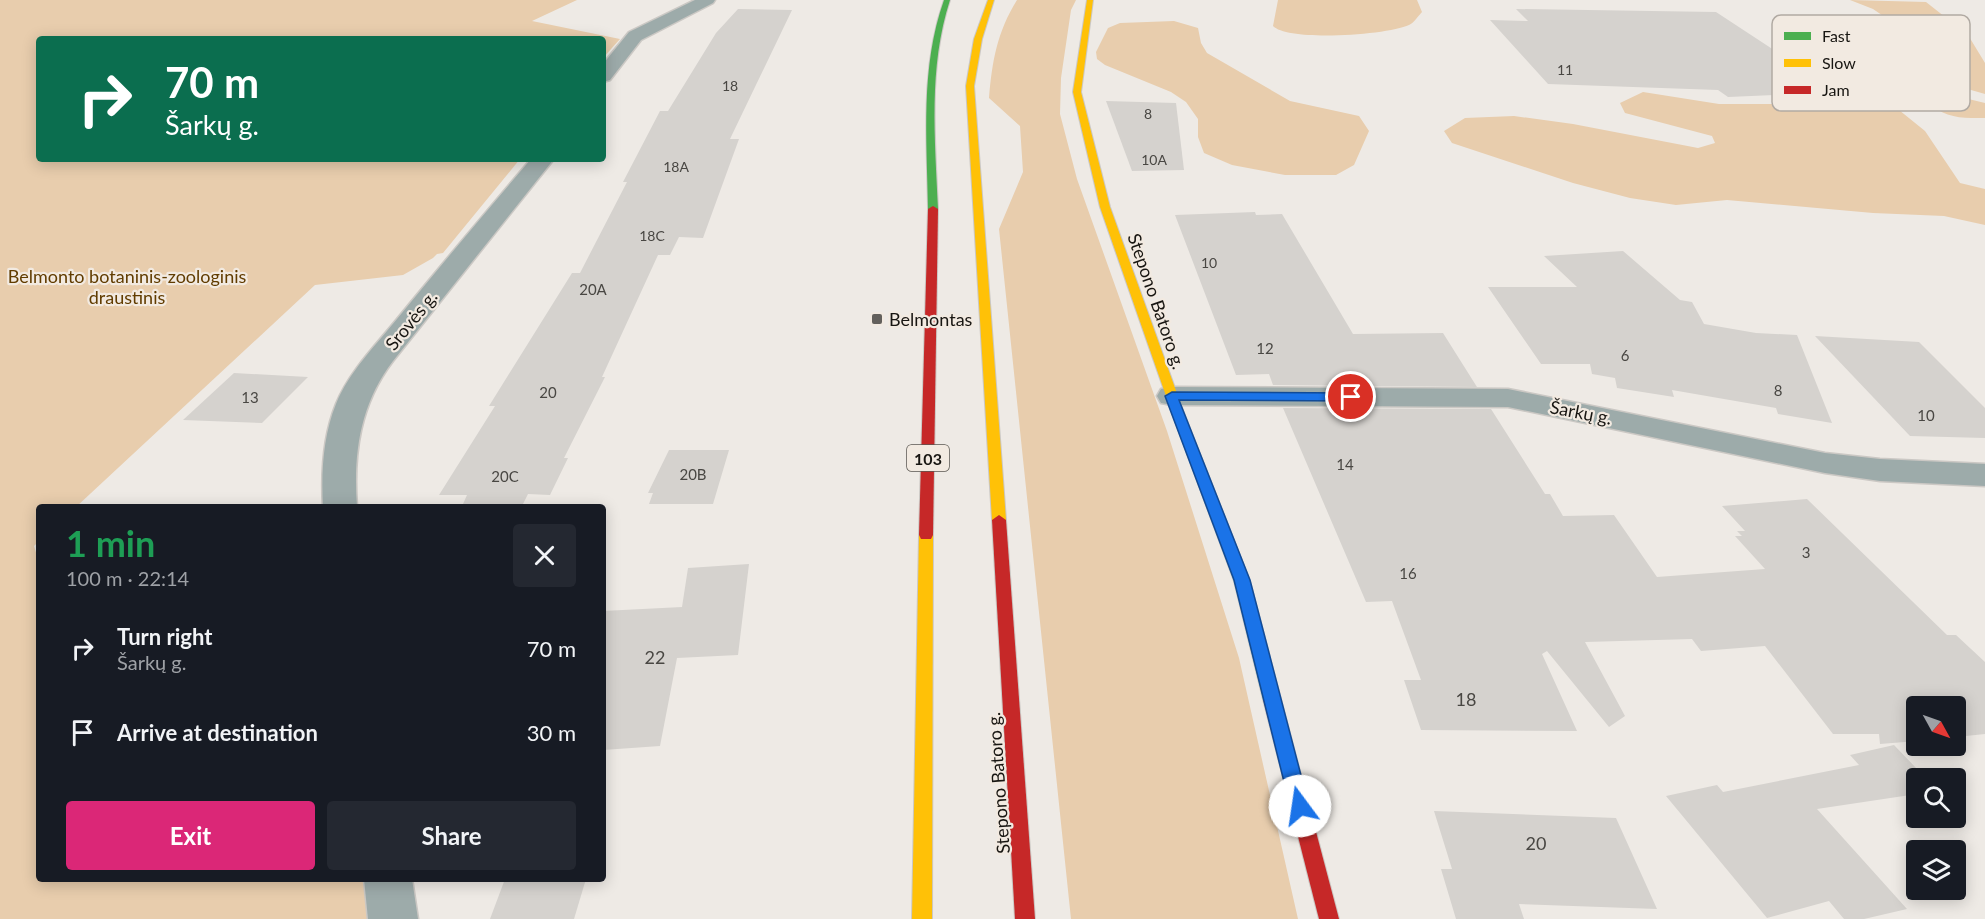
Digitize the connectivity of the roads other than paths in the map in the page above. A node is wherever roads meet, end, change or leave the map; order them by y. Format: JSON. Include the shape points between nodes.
{"nodes":[{"id":1,"x":706,"y":0,"type":"edge"},
{"id":2,"x":947,"y":0,"type":"edge"},
{"id":3,"x":998,"y":0,"type":"edge"},
{"id":4,"x":1090,"y":0,"type":"edge"},
{"id":5,"x":989,"y":7,"type":"edge"},
{"id":6,"x":606,"y":72,"type":"edge"},
{"id":7,"x":541,"y":162,"type":"edge"},
{"id":8,"x":1172,"y":396,"type":"junction"},
{"id":9,"x":1985,"y":475,"type":"edge"},
{"id":10,"x":340,"y":504,"type":"edge"},
{"id":11,"x":388,"y":882,"type":"edge"},
{"id":12,"x":393,"y":919,"type":"edge"},
{"id":13,"x":922,"y":919,"type":"edge"},
{"id":14,"x":1025,"y":919,"type":"edge"},
{"id":15,"x":1329,"y":919,"type":"edge"}],
"edges":[{"from":1,"to":6,"type":"street","via":[[635,36]]},
{"from":2,"to":13,"type":"main road","number":"103","via":[[940,17],[931,75],[933,223],[923,663]]},
{"from":3,"to":5,"type":"main road","name":"Stepono Batoro g."},
{"from":4,"to":8,"type":"main road","name":"Stepono Batoro g.","via":[[1077,92],[1105,207]]},
{"from":5,"to":14,"type":"main road","name":"Stepono Batoro g.","via":[[978,39],[970,86]]},
{"from":7,"to":10,"type":"street","name":"Srovės g.","via":[[373,367],[352,403],[344,440]]},
{"from":8,"to":9,"type":"street","name":"Šarkų g.","via":[[1508,398],[1825,463]]},
{"from":8,"to":15,"type":"main road","name":"Stepono Batoro g.","via":[[1242,580]]},
{"from":11,"to":12,"type":"street"}]}
